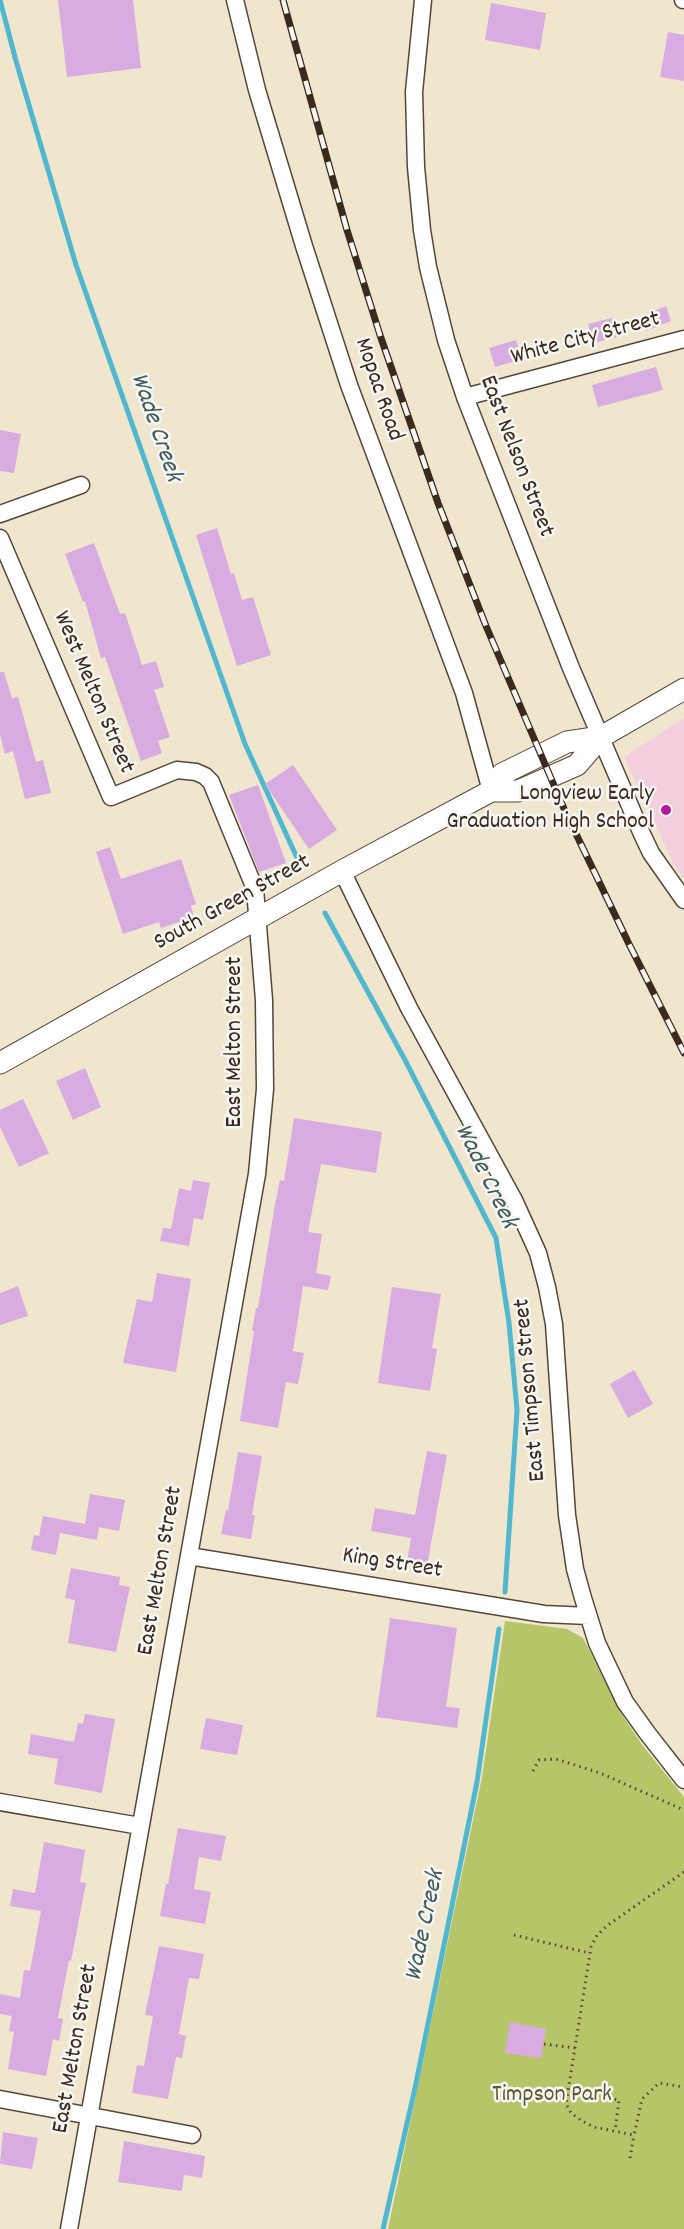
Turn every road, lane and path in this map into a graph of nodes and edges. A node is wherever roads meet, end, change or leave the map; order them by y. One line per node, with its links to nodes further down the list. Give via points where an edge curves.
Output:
1 (235, 0): 10 (street, Mopac Road, via 257,90 338,353 464,693)
2 (423, 0): 4 (street, East Nelson Street, via 414,92 418,198 437,306)
3 (684, 339): 4 (street, White City Street)
4 (465, 397): 9 (street, East Nelson Street)
5 (81, 485): 6 (street)
6 (0, 514)
7 (0, 538): 13 (street, West Melton Street, via 111,797 177,770 205,776 211,782 255,889)
8 (684, 689): 9 (street, South Green Street)
9 (601, 737): 10 (street, South Green Street, via 577,765 518,791); 12 (street, East Nelson Street, via 651,853)
10 (491, 791): 11 (street, South Green Street)
11 (342, 871): 13 (street, South Green Street); 16 (street, East Timpson Street, via 538,1253 554,1324 567,1515)
12 (684, 900)
13 (259, 918): 14 (street, South Green Street); 15 (street, East Melton Street, via 266,1058 261,1149)
14 (0, 1063)
15 (189, 1556): 16 (street, King Street, via 544,1614); 21 (street, East Melton Street)
16 (588, 1616): 18 (street, East Timpson Street, via 626,1702)
17 (533, 1772): 20 (path, via 539,1760 556,1759 600,1773)
18 (684, 1780)
19 (0, 1802): 21 (street)
20 (684, 1810)
21 (140, 1826): 30 (street, East Melton Street)
22 (684, 1872): 24 (path, via 608,1924 597,1935)
23 (514, 1935): 24 (path)
24 (589, 1953): 26 (path)
25 (544, 2044): 26 (path)
26 (575, 2048): 31 (path, via 567,2109 594,2127)
27 (684, 2087): 33 (path, via 659,2083 650,2091 642,2099)
28 (585, 2095): 31 (path, via 619,2100)
29 (0, 2100): 30 (street)
30 (90, 2115): 32 (street); 35 (street, East Melton Street)
31 (615, 2131): 33 (path)
32 (192, 2135)
33 (634, 2135): 34 (path)
34 (630, 2158)
35 (69, 2229)

